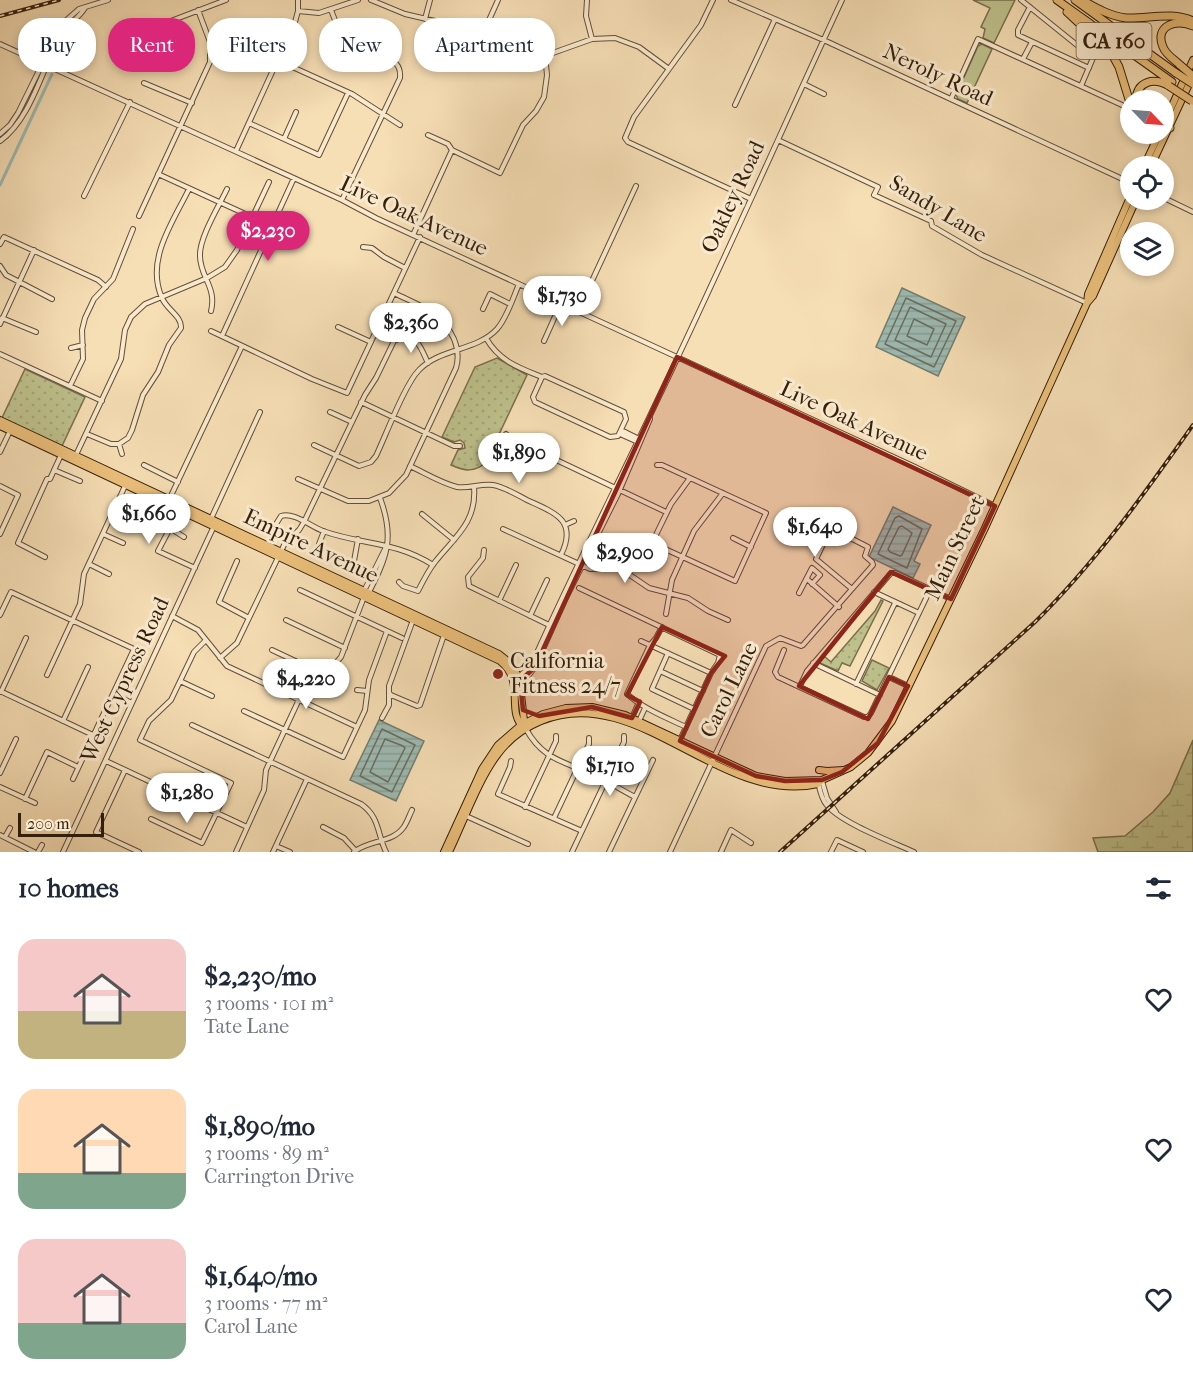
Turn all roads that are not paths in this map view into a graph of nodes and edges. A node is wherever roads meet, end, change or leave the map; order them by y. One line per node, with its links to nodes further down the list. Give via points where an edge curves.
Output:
1 (108, 0): 20 (street, via 85,8)
2 (226, 0): 17 (street)
3 (298, 0): 19 (street)
4 (358, 0): 18 (street)
5 (371, 0): 24 (street)
6 (430, 0): 25 (street)
7 (498, 0): 26 (street)
8 (587, 0): 30 (street, via 586,16)
9 (713, 0): 39 (street, via 701,25)
10 (731, 0): 27 (street, Neroly Road)
11 (842, 0): 31 (street, Oakley Road)
12 (1021, 0): 16 (street)
13 (1055, 0): 51 (highway, CA 160); 54 (highway, via 1112,54)
14 (1075, 0): 40 (highway, CA 160)
15 (1082, 0): 28 (highway, via 1118,16 1175,16)
16 (1030, 7): 32 (street, via 1017,33); 38 (street, via 1092,56)
17 (198, 10): 21 (street); 61 (street, via 211,56)
18 (331, 10): 19 (street, via 319,14); 23 (street)
19 (298, 11): 22 (street)
20 (76, 18)
21 (178, 18)
22 (295, 18)
23 (334, 18)
24 (421, 18)
25 (425, 18)
26 (490, 18)
27 (775, 19): 31 (street, Neroly Road); 64 (street)
28 (1193, 21)
29 (1193, 26): 40 (highway, via 1175,22 1163,33 1164,49)
30 (592, 39): 35 (street); 39 (street, via 626,41)
31 (824, 41): 50 (street, Oakley Road); 58 (street, Neroly Road)
32 (1032, 42): 36 (street); 38 (street)
33 (0, 44): 34 (street)
34 (18, 52)
35 (555, 52)
36 (1023, 59): 53 (street); 58 (street, via 978,39)
37 (1193, 60): 63 (main road)
38 (1089, 68): 53 (street)
39 (669, 69): 86 (street, via 633,120 625,136 627,141)
40 (1178, 69): 48 (highway, bridge); 52 (highway, CA 160, bridge)
41 (39, 72): 71 (street, via 18,113)
42 (40, 72): 75 (street, via 20,120)
43 (64, 72): 60 (street, Live Oak Avenue)
44 (272, 72): 68 (street)
45 (303, 72): 56 (street)
46 (399, 72): 67 (street, via 399,81)
47 (547, 72): 76 (street, via 544,97 523,125 500,172)
48 (1193, 77): 65 (main road)
49 (144, 83): 61 (street)
50 (804, 84): 57 (street); 74 (street, Oakley Road)
51 (1170, 84): 55 (highway, via 1148,81); 59 (highway, CA 160, bridge)
52 (1193, 84)
53 (1081, 86): 62 (street)
54 (1126, 90)
55 (1139, 90)
56 (348, 93): 67 (street); 73 (street, via 319,155)
57 (824, 94)
58 (951, 99): 80 (street, Neroly Road)
59 (1193, 100)
60 (130, 102): 70 (street, Live Oak Avenue); 85 (street)
61 (192, 103): 70 (street)
62 (1120, 104)
63 (1174, 104)
64 (735, 105)
65 (1174, 110)
66 (296, 112): 73 (street)
67 (382, 115): 69 (street); 87 (street)
68 (249, 123): 73 (street); 77 (street)
69 (400, 125)
70 (181, 126): 77 (street, Live Oak Avenue); 78 (street)
71 (0, 134)
72 (428, 135): 76 (street)
73 (284, 139)
74 (778, 140): 86 (street, Oakley Road); 111 (street, Sandy Lane, via 878,187 874,195 931,221 932,226 982,255)
75 (0, 141)
76 (452, 150): 96 (street)
77 (236, 151): 79 (street, Live Oak Avenue)
78 (158, 174): 83 (street); 93 (street)
79 (294, 178): 87 (street, Live Oak Avenue); 121 (street)
80 (1120, 178)
81 (269, 182): 94 (street)
82 (636, 186): 115 (street)
83 (189, 189): 88 (street); 108 (street, via 157,261 156,281)
84 (227, 189): 88 (street)
85 (84, 196)
86 (751, 199): 130 (street, Oakley Road)
87 (342, 200): 96 (street, Live Oak Avenue)
88 (221, 203): 94 (street); 103 (street, via 200,249)
89 (1174, 203): 92 (street)
90 (1124, 210): 111 (main road, Main Street)
91 (1132, 210): 111 (main road, Main Street)
92 (1193, 212)
93 (139, 216)
94 (252, 217): 103 (street, via 232,259)
95 (133, 229): 106 (street, via 115,275)
96 (413, 235): 97 (street, Live Oak Avenue)
97 (420, 237): 102 (street); 105 (street, Live Oak Avenue)
98 (0, 244): 100 (street, via 4,237)
99 (363, 247): 102 (street)
100 (34, 250): 104 (street); 106 (street)
101 (0, 266): 104 (street, via 6,275)
102 (405, 268): 107 (street)
103 (207, 278): 108 (street); 114 (street, via 213,296)
104 (20, 281): 109 (street); 116 (street)
105 (519, 284): 110 (street, Live Oak Avenue); 112 (street)
106 (105, 287): 125 (street, via 85,318)
107 (394, 293): 124 (street); 128 (street, via 441,318)
108 (161, 297): 134 (street, via 141,306 131,318 121,359); 148 (street, via 179,318 181,328 143,396 131,434)
109 (52, 299)
110 (561, 303): 115 (street, Live Oak Avenue); 123 (street)
111 (1087, 303): 173 (main road, Main Street)
112 (510, 304): 113 (street, via 490,294); 122 (street, via 499,327)
113 (483, 309)
114 (211, 311)
115 (578, 311): 130 (street, Live Oak Avenue)
116 (3, 318): 117 (street); 120 (street)
117 (0, 324)
118 (338, 327): 124 (street)
119 (211, 331): 121 (street)
120 (36, 332)
121 (222, 336): 126 (street)
122 (486, 338): 128 (street); 132 (street, via 501,357)
123 (544, 341)
124 (371, 342): 126 (street, via 347,393)
125 (83, 345): 127 (street); 133 (street, via 83,359)
126 (242, 346): 164 (street)
127 (70, 348)
128 (457, 350): 131 (street); 143 (street, via 456,368)
129 (0, 354): 133 (street)
130 (677, 357): 147 (street, Oakley Road); 173 (street, Live Oak Avenue)
131 (428, 363): 135 (street, via 413,338 397,339); 138 (street, via 412,379)
132 (542, 377): 144 (street, via 550,377 624,412 627,417); 144 (street, via 534,394 535,402 610,437 616,438)
133 (70, 386): 134 (street)
134 (102, 401): 145 (street)
135 (361, 402): 138 (street); 140 (street)
136 (260, 412): 179 (street, West Cypress Road)
137 (330, 412): 140 (street)
138 (394, 417): 143 (street); 154 (street, via 371,462 359,466)
139 (0, 420): 142 (main road, Empire Avenue)
140 (352, 422): 154 (street)
141 (0, 426): 142 (main road, Empire Avenue)
142 (11, 428): 151 (street); 153 (main road, Empire Avenue); 155 (main road, Empire Avenue)
143 (426, 432): 150 (street); 158 (street)
144 (620, 432): 147 (street)
145 (87, 434): 148 (street); 155 (street)
146 (506, 434): 168 (street)
147 (640, 441): 168 (street, Oakley Road)
148 (119, 444): 152 (street)
149 (314, 445): 154 (street)
150 (460, 446)
151 (0, 451)
152 (122, 454)
153 (62, 455): 155 (main road, Empire Avenue); 159 (street)
154 (336, 455): 167 (street)
155 (75, 458): 163 (main road, Empire Avenue)
156 (144, 465): 164 (street)
157 (657, 465): 161 (street)
158 (410, 466): 166 (street, via 452,485); 170 (street, via 398,485)
159 (54, 470): 162 (street); 199 (street, via 18,543)
160 (298, 478): 167 (street)
161 (690, 478): 169 (street); 174 (street)
162 (80, 481)
163 (127, 482): 171 (main road, Empire Avenue); 172 (street)
164 (178, 482): 171 (street)
165 (0, 486): 184 (street, via 18,495)
166 (474, 487): 181 (street, via 500,487 554,512); 189 (street, via 474,509)
167 (320, 489): 170 (street, via 354,502); 178 (street)
168 (618, 489): 174 (street); 205 (street, Oakley Road)
169 (723, 493): 194 (street, via 766,513); 198 (street, via 701,521)
170 (380, 498): 192 (street, via 387,522)
171 (168, 502): 179 (main road, Empire Avenue)
172 (117, 503): 175 (street); 185 (street)
173 (995, 506): 221 (main road, Main Street)
174 (666, 512): 198 (street, via 652,543)
175 (137, 513)
176 (422, 514): 189 (street)
177 (574, 521): 181 (street)
178 (304, 522): 180 (street, via 286,514); 183 (street); 196 (street)
179 (212, 523): 196 (main road, Empire Avenue); 206 (street, West Cypress Road)
180 (276, 524)
181 (565, 525): 197 (street, via 567,537)
182 (503, 529): 197 (street)
183 (324, 531): 188 (street); 191 (street)
184 (0, 534)
185 (103, 534): 190 (street); 202 (street)
186 (184, 537): 206 (street, via 169,530 158,551)
187 (733, 538): 194 (street)
188 (358, 539): 192 (street); 201 (street)
189 (454, 540): 203 (street)
190 (123, 543)
191 (319, 544)
192 (387, 545): 203 (street); 220 (street, via 386,557)
193 (617, 546): 207 (street)
194 (751, 547): 198 (street, via 735,581)
195 (484, 550): 222 (street, via 468,584)
196 (279, 554): 220 (main road, Empire Avenue); 231 (street)
197 (561, 555): 205 (street)
198 (683, 556): 218 (street)
199 (45, 557)
200 (237, 561): 231 (street, via 219,602)
201 (354, 561)
202 (89, 564): 208 (street); 232 (street)
203 (433, 565): 211 (street, via 418,591)
204 (516, 565): 222 (street)
205 (580, 565): 207 (street, via 593,570); 237 (street, Oakley Road); 258 (street, Oakley Road, via 535,667)
206 (195, 568): 228 (street, West Cypress Road)
207 (610, 569): 218 (street, via 624,571 649,588)
208 (109, 574)
209 (807, 579): 212 (street); 212 (street, via 812,568 820,575); 219 (street)
210 (547, 580): 229 (street)
211 (399, 582)
212 (812, 584): 224 (street)
213 (579, 588): 238 (street)
214 (300, 590): 230 (street)
215 (852, 590): 215 (street, Carol Lane, via 816,559 831,528 868,547 865,556 873,565); 224 (street, Carol Lane)
216 (930, 590): 217 (street, via 892,573); 221 (street); 225 (street)
217 (874, 592): 223 (street); 251 (street)
218 (670, 593): 226 (street); 235 (street, via 688,598)
219 (800, 593)
220 (366, 594): 230 (street); 234 (main road, Empire Avenue); 236 (main road, Empire Avenue)
221 (951, 599): 262 (main road, Main Street)
222 (499, 601): 229 (street)
223 (895, 603): 225 (street); 260 (street)
224 (839, 607): 295 (street, Carol Lane, via 801,646 780,638 766,646)
225 (919, 613): 257 (street)
226 (666, 614)
227 (0, 615): 232 (street, via 11,592)
228 (172, 616): 243 (street, via 196,628); 273 (street, West Cypress Road)
229 (530, 616): 237 (street)
230 (356, 617): 239 (street); 246 (street)
231 (249, 618): 250 (street, via 237,643)
232 (72, 620): 255 (street); 267 (street, via 134,649)
233 (286, 620): 246 (street)
234 (414, 620): 236 (main road); 240 (main road, Empire Avenue); 268 (street)
235 (728, 620)
236 (432, 623): 258 (main road, Empire Avenue, via 506,659)
237 (549, 625): 258 (street, Oakley Road, via 531,664)
238 (662, 627): 245 (street); 254 (street, via 718,653 718,663)
239 (387, 631): 242 (street); 264 (street)
240 (445, 635): 258 (main road, Empire Avenue, via 500,661); 268 (street, via 420,705)
241 (26, 638): 266 (street)
242 (402, 638)
243 (207, 640): 250 (street); 259 (street, via 194,652)
244 (641, 641): 245 (street)
245 (650, 645): 249 (street); 272 (street, via 627,694)
246 (345, 648): 256 (street, via 334,666)
247 (272, 650): 256 (street, via 306,666)
248 (784, 650): 261 (street, via 775,674)
249 (668, 653): 253 (street); 254 (street)
250 (220, 658): 271 (street, via 231,668)
251 (813, 663): 260 (street); 261 (street)
252 (88, 667): 280 (street)
253 (660, 671): 265 (street); 275 (street, via 652,689)
254 (711, 673): 265 (street)
255 (47, 675)
256 (317, 676): 271 (street)
257 (889, 677): 262 (street); 269 (street)
258 (517, 680): 276 (main road); 283 (main road, via 515,703)
259 (180, 681): 270 (street); 315 (street, via 171,699 148,721 140,740 231,783)
260 (856, 684): 269 (street)
261 (800, 686): 269 (street, via 864,717 868,717)
262 (908, 686): 303 (main road, Main Street, via 878,742)
263 (357, 690): 264 (street)
264 (368, 691): 284 (street)
265 (703, 691): 275 (street)
266 (1, 692): 280 (street)
267 (113, 693): 273 (street); 287 (street)
268 (389, 693): 279 (street, via 389,705)
269 (880, 695)
270 (212, 696)
271 (299, 700): 284 (street); 286 (street)
272 (639, 702): 274 (street); 281 (street)
273 (132, 703): 296 (street, West Cypress Road)
274 (645, 708): 281 (street); 285 (street)
275 (694, 709): 285 (street)
276 (523, 710): 278 (main road); 283 (main road)
277 (244, 711): 286 (street)
278 (540, 716): 281 (main road, Main Street, via 566,708 588,707 612,711); 283 (main road, Main Street)
279 (382, 718)
280 (63, 721): 287 (street)
281 (634, 722): 283 (main road, Main Street, via 576,713); 292 (main road, Main Street); 295 (main road, Main Street)
282 (192, 725): 297 (street)
283 (524, 725): 293 (street, via 537,748); 316 (main road, Main Street, via 495,757); 338 (main road, Main Street, via 503,739 488,758)
284 (357, 727): 286 (street, via 343,757)
285 (686, 727): 292 (street)
286 (285, 730): 297 (street)
287 (93, 735): 299 (street)
288 (556, 736): 293 (street)
289 (624, 736): 308 (street)
290 (589, 738): 300 (street)
291 (16, 739): 304 (street)
292 (680, 741): 295 (main road, Main Street)
293 (549, 756): 300 (street); 313 (street)
294 (652, 760): 310 (street)
295 (714, 760): 307 (main road, Main Street, via 768,779); 342 (street, Carol Lane)
296 (106, 761): 301 (street); 332 (street, West Cypress Road)
297 (270, 761): 306 (street); 319 (street, via 264,790)
298 (511, 761): 313 (street, via 498,794)
299 (78, 767): 305 (street); 311 (street, via 47,752)
300 (577, 768): 308 (street); 317 (street)
301 (125, 770): 315 (street); 333 (street, via 96,832)
302 (819, 770): 303 (main road)
303 (846, 770): 307 (main road, Main Street)
304 (0, 773)
305 (73, 779)
306 (308, 779): 325 (street, via 366,807 377,821); 329 (street)
307 (819, 781): 346 (street, via 832,811)
308 (605, 782): 310 (street); 322 (street)
309 (0, 787): 311 (street)
310 (635, 797): 341 (street)
311 (25, 799): 312 (street)
312 (34, 803)
313 (525, 807): 317 (street)
314 (412, 810): 325 (street, via 402,829)
315 (217, 813): 318 (street, via 202,843); 319 (street)
316 (466, 816): 327 (street); 339 (main road, Main Street)
317 (554, 818): 322 (street)
318 (151, 819)
319 (247, 827): 334 (street)
320 (323, 827): 330 (street, via 344,838)
321 (10, 828): 324 (street)
322 (582, 831): 340 (street)
323 (0, 834): 324 (street)
324 (5, 837): 331 (street)
325 (382, 840): 330 (street); 337 (street)
326 (751, 843): 343 (street, via 731,830)
327 (528, 844)
328 (42, 845): 331 (street)
329 (276, 846): 335 (street); 336 (street)
330 (355, 851)
331 (36, 852)
332 (63, 852)
333 (139, 852)
334 (236, 852)
335 (273, 852)
336 (290, 852)
337 (386, 852)
338 (444, 852)
339 (449, 852)
340 (572, 852)
341 (609, 852)
342 (670, 852)
343 (721, 852)
344 (831, 852): 345 (street, via 837,840)
345 (863, 852)
346 (914, 852)

